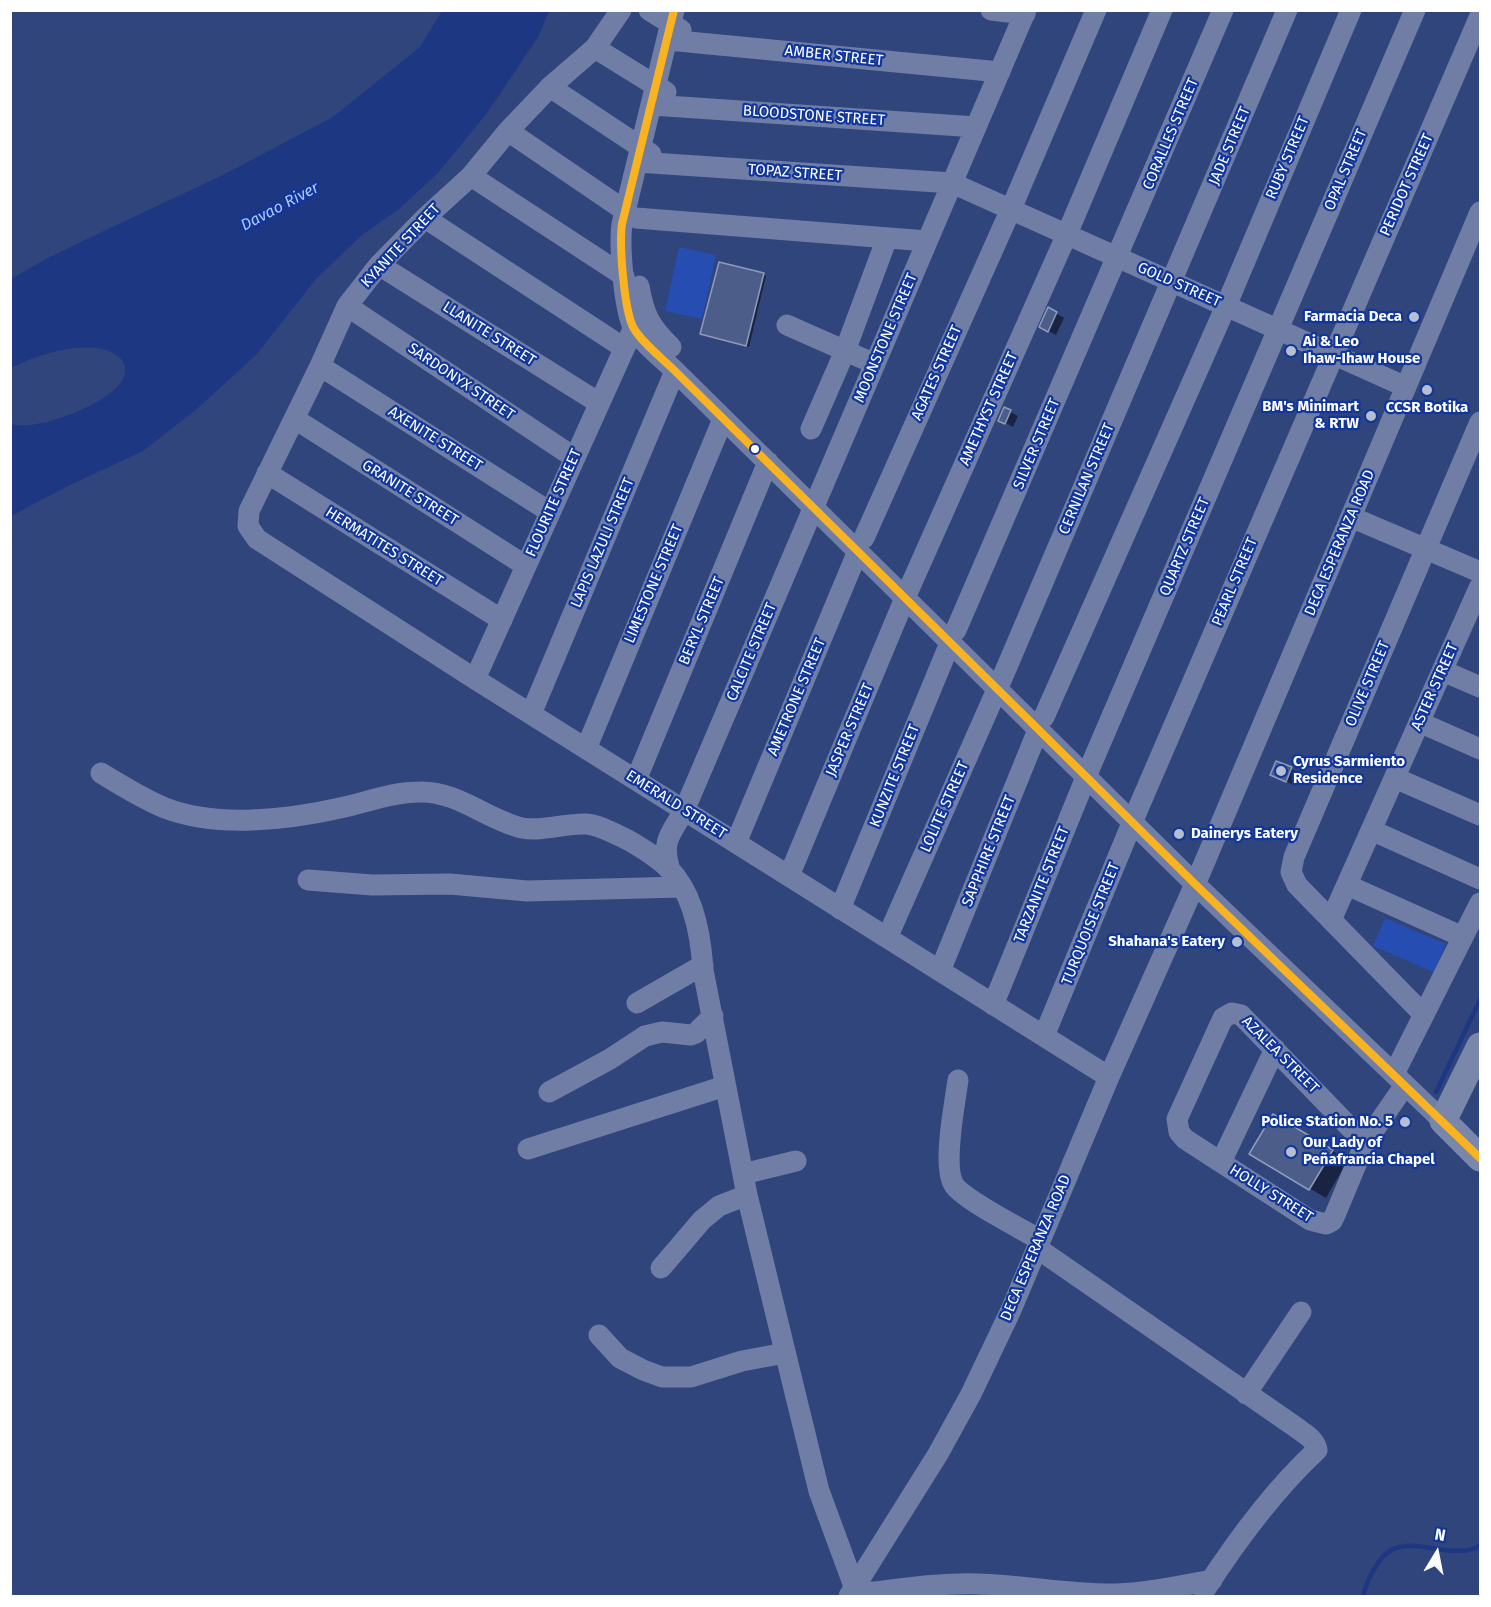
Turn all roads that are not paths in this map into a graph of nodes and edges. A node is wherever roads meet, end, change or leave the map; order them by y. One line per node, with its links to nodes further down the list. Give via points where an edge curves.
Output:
1 (621, 10): 13 (street, KYANITE STREET)
2 (649, 10): 12 (street)
3 (991, 10): 10 (street)
4 (1096, 10): 22 (street, AGATES STREET)
5 (1162, 10): 26 (street, AMETHYST STREET)
6 (1223, 10): 29 (street, CORALLES STREET)
7 (1287, 10): 32 (street, JADE STREET)
8 (1351, 10): 34 (street, RUBY STREET)
9 (1415, 10): 37 (street, OPAL STREET)
10 (1025, 12): 14 (street, MOONSTONE STREET)
11 (1480, 16): 40 (street, PERIDOT STREET)
12 (677, 26): 14 (street, AMBER STREET); 16 (street)
13 (595, 48): 15 (street, KYANITE STREET); 16 (street)
14 (1000, 72): 17 (street, MOONSTONE STREET)
15 (550, 87): 18 (street, KYANITE STREET); 19 (street)
16 (660, 97): 17 (street, BLOODSTONE STREET); 19 (street)
17 (976, 127): 21 (street, MOONSTONE STREET)
18 (508, 131): 20 (street, KYANITE STREET); 24 (street)
19 (644, 157): 21 (street, TOPAZ STREET); 24 (street)
20 (471, 176): 25 (street, KYANITE STREET); 31 (street)
21 (952, 183): 22 (street, GOLD STREET); 28 (street, MOONSTONE STREET)
22 (1011, 209): 26 (street, GOLD STREET); 57 (street, AGATES STREET)
23 (1480, 212): 44 (street, DECA ESPERANZA ROAD)
24 (630, 214): 27 (street); 31 (street, via 620,235); 53 (street, via 642,304 648,321)
25 (425, 218): 30 (street, KYANITE STREET); 38 (street)
26 (1067, 234): 29 (street, GOLD STREET); 62 (street, AMETHYST STREET)
27 (887, 238): 28 (street); 39 (street)
28 (927, 242): 41 (street, MOONSTONE STREET)
29 (1118, 257): 32 (street, GOLD STREET); 65 (street, SILVER STREET)
30 (379, 265): 33 (street, KYANITE STREET); 45 (street, LLANITE STREET)
31 (624, 276): 36 (street)
32 (1172, 282): 34 (street, GOLD STREET); 68 (street, CERNILAN STREET)
33 (347, 306): 42 (street, KYANITE STREET); 50 (street, SARDONYX STREET)
34 (1226, 306): 37 (street, GOLD STREET); 72 (street, RUBY STREET)
35 (787, 325): 39 (street)
36 (634, 327): 38 (street, FLOURITE STREET); 43 (street)
37 (1278, 329): 40 (street, GOLD STREET); 75 (street, QUARTZ STREET)
38 (624, 348): 45 (street, FLOURITE STREET)
39 (845, 351): 41 (street); 49 (street)
40 (1333, 354): 44 (street, GOLD STREET); 81 (street, PEARL STREET)
41 (875, 364): 53 (street, MOONSTONE STREET)
42 (320, 366): 46 (street, KYANITE STREET); 54 (street, AXENITE STREET)
43 (675, 372): 47 (street); 70 (street, LAPIS LAZULI STREET)
44 (1406, 387): 55 (street, DECA ESPERANZA ROAD)
45 (599, 403): 50 (street, FLOURITE STREET)
46 (295, 419): 52 (street, KYANITE STREET); 59 (street, GRANITE STREET)
47 (723, 419): 51 (street); 73 (street, LIMESTONE STREET)
48 (1480, 422): 58 (street, OLIVE STREET)
49 (811, 429)
50 (575, 458): 54 (street, FLOURITE STREET)
51 (768, 462): 53 (street); 78 (street, BERYL STREET)
52 (267, 473): 56 (street, KYANITE STREET, via 249,511); 64 (street, HERMATITES STREET)
53 (817, 501): 57 (street); 79 (street, CALCITE STREET)
54 (550, 512): 59 (street, FLOURITE STREET)
55 (1351, 517): 58 (street); 88 (street, DECA ESPERANZA ROAD)
56 (248, 526): 67 (street, EMERALD STREET, via 258,539)
57 (861, 544): 62 (street); 83 (street, AMETRONE STREET)
58 (1426, 549): 60 (street); 92 (street, OLIVE STREET, via 1291,865 1297,885)
59 (526, 566): 64 (street, FLOURITE STREET)
60 (1480, 572)
61 (1480, 586): 63 (street, ASTER STREET)
62 (908, 591): 65 (street); 84 (street, JASPER STREET)
63 (1475, 615): 66 (street, ASTER STREET)
64 (502, 620): 67 (street, FLOURITE STREET)
65 (953, 636): 68 (street); 91 (street, KUNZITE STREET)
66 (1443, 671): 69 (street); 71 (street, ASTER STREET)
67 (475, 679): 70 (street, EMERALD STREET)
68 (1000, 683): 72 (street); 94 (street, LOLITE STREET)
69 (1480, 687)
70 (531, 714): 73 (street, EMERALD STREET)
71 (1419, 722): 74 (street); 77 (street, ASTER STREET)
72 (1041, 724): 75 (street); 96 (street, SAPPHIRE STREET)
73 (586, 749): 78 (street, EMERALD STREET)
74 (1480, 749)
75 (1089, 771): 81 (street); 98 (street, TARZANITE STREET)
76 (101, 773): 85 (street, via 167,809 225,820 294,818 423,791 468,804 520,827 588,824 604,829 651,854)
77 (1395, 778): 80 (street); 82 (street, ASTER STREET)
78 (636, 780): 79 (street, EMERALD STREET)
79 (684, 811): 83 (street, EMERALD STREET); 85 (street, CALCITE STREET, via 665,848)
80 (1480, 815)
81 (1135, 817): 88 (street); 101 (street, TURQUOISE STREET)
82 (1371, 830): 86 (street); 89 (street, ASTER STREET)
83 (736, 843): 84 (street, EMERALD STREET)
84 (789, 876): 91 (street, EMERALD STREET)
85 (676, 878): 87 (street, via 527,891 450,884 372,885); 95 (street, via 699,933)
86 (1480, 879)
87 (308, 880)
88 (1201, 885): 104 (street, DECA ESPERANZA ROAD); 106 (street)
89 (1347, 885): 92 (street, ASTER STREET); 93 (street)
90 (1480, 903): 93 (street, HOLLY STREET)
91 (840, 909): 94 (street, EMERALD STREET)
92 (1331, 920): 99 (street, OLIVE STREET)
93 (1463, 937): 99 (street, HOLLY STREET)
94 (887, 938): 96 (street, EMERALD STREET)
95 (703, 965): 97 (street); 100 (street)
96 (940, 971): 98 (street, EMERALD STREET)
97 (637, 1003)
98 (993, 1005): 101 (street, EMERALD STREET)
99 (1424, 1015): 106 (street, HOLLY STREET)
100 (713, 1016): 107 (street); 108 (street, via 691,1035 662,1032 645,1036)
101 (1044, 1036): 104 (street, EMERALD STREET)
102 (1480, 1046): 109 (main road)
103 (1275, 1049): 110 (street, AZALEA STREET, via 1241,1016 1227,1014 1180,1110); 111 (street, AZALEA STREET); 115 (street)
104 (1109, 1077): 118 (street, DECA ESPERANZA ROAD)
105 (958, 1080): 118 (street, via 949,1156 954,1185)
106 (1399, 1080): 109 (street); 111 (street, HOLLY STREET)
107 (725, 1086): 112 (street); 116 (street)
108 (549, 1092)
109 (1443, 1121): 113 (main road)
110 (1177, 1127): 115 (street, HOLLY STREET, via 1185,1139)
111 (1365, 1143): 115 (street, HOLLY STREET, via 1335,1215 1326,1224 1310,1220)
112 (528, 1149)
113 (1480, 1158)
114 (796, 1161): 116 (street)
115 (1221, 1162)
116 (743, 1174): 117 (street)
117 (747, 1195): 119 (street, via 719,1206 702,1220); 122 (street)
118 (1038, 1244): 123 (street); 125 (street, DECA ESPERANZA ROAD, via 965,1404)
119 (661, 1268)
120 (1300, 1312): 123 (street)
121 (599, 1335): 122 (street, via 620,1358 662,1377 691,1377)
122 (785, 1353): 125 (street, via 819,1491)
123 (1246, 1394): 124 (street, via 1312,1439 1317,1450 1300,1465)
124 (1206, 1588): 125 (street, via 1117,1594 945,1584)
125 (851, 1592)

